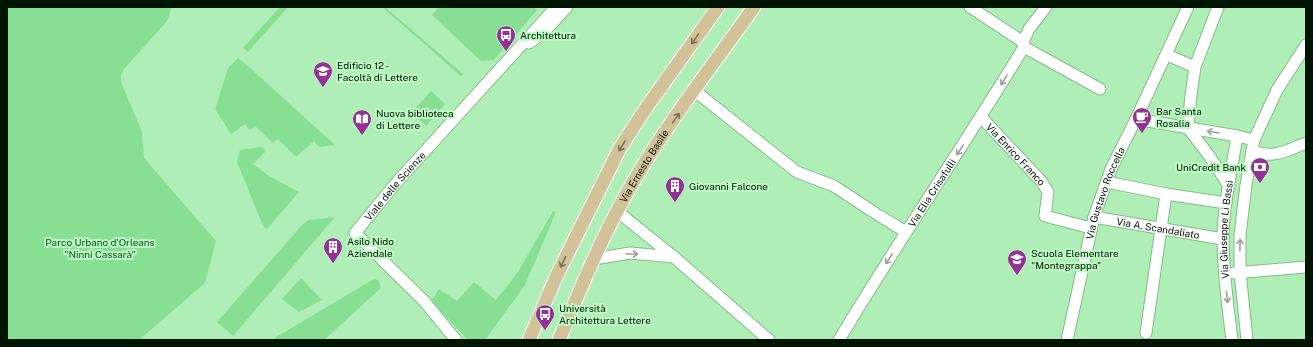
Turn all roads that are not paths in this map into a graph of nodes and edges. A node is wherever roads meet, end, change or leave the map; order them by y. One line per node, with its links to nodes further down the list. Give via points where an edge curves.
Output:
1 (556, 7): 11 (street, Viale delle Scienze)
2 (568, 7): 11 (street, Viale delle Scienze, via 543,33)
3 (718, 7): 39 (main road, one-way to 39, via 620,148 557,275)
4 (754, 7): 15 (main road, Via Ernesto Basile)
5 (970, 7): 9 (street)
6 (1046, 7): 9 (street, Via Elia Crisafulli, via 1029,29)
7 (1188, 7): 12 (street, Via Gustavo Roccella)
8 (1218, 7): 13 (street)
9 (1024, 44): 14 (street); 16 (street, Via Elia Crisafulli, one-way to 16)
10 (1306, 45): 20 (street, Via Giuseppe Li Bassi, via 1277,90)
11 (519, 50): 38 (street, Viale delle Scienze, via 396,183 355,233 424,301)
12 (1166, 55): 13 (street); 17 (street, Via Gustavo Roccella)
13 (1195, 68): 18 (street)
14 (1100, 89)
15 (695, 91): 27 (main road, Via Ernesto Basile, one-way to 15, via 644,164); 30 (street, via 797,172 834,186)
16 (981, 117): 28 (street, Via Enrico Franco, via 1042,182 1048,192 1045,216); 30 (street, Via Elia Crisafulli, one-way to 30)
17 (1136, 119): 18 (street); 23 (street, Via Gustavo Roccella)
18 (1188, 128): 19 (street, one-way to 18); 24 (street)
19 (1237, 136): 20 (street); 24 (street, Via Giuseppe Li Bassi)
20 (1254, 140): 22 (street, Via Giuseppe Li Bassi)
21 (1306, 143): 22 (street, via 1274,154 1262,155)
22 (1252, 151): 35 (street, Via Giuseppe Li Bassi, one-way to 22, via 1242,218)
23 (1107, 182): 25 (street); 28 (street, Via Gustavo Roccella)
24 (1229, 186): 26 (street, Via Giuseppe Li Bassi)
25 (1166, 194): 26 (street); 29 (street)
26 (1226, 203): 31 (street, Via Giuseppe Li Bassi)
27 (618, 212): 32 (street); 33 (main road, Via Ernesto Basile)
28 (1092, 222): 29 (street, Via A. Scandaliato); 43 (street, Via Gustavo Roccella)
29 (1160, 229): 31 (street, Via A. Scandaliato); 37 (street)
30 (906, 232): 42 (street, Via Elia Crisafulli, one-way to 42)
31 (1223, 239): 36 (street, Via Giuseppe Li Bassi)
32 (674, 257): 33 (street, one-way to 32, via 630,253); 41 (street)
33 (594, 259): 40 (main road, Via Ernesto Basile)
34 (1306, 267): 35 (street)
35 (1240, 272): 36 (street); 45 (street, Via Giuseppe Li Bassi)
36 (1225, 274): 44 (street, Via Giuseppe Li Bassi, one-way to 44)
37 (1146, 333)
38 (456, 340)
39 (529, 340)
40 (559, 340)
41 (769, 340)
42 (839, 340)
43 (1067, 340)
44 (1232, 340)
45 (1247, 340)

